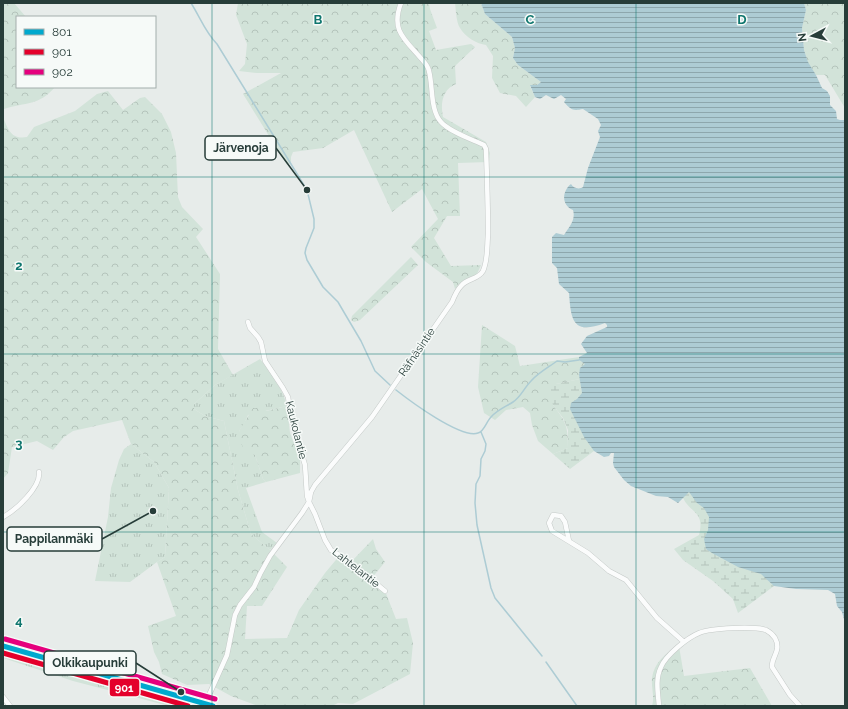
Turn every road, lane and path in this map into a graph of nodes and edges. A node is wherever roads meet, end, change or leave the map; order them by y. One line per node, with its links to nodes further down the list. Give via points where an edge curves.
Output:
1 (401, 3): 4 (street, Räfnäsintie, via 397,14 398,26 401,35 429,69 436,113 440,121 486,148 488,214 485,265 477,278 461,285 452,302 372,417 315,485)
2 (248, 322): 4 (street, Kaukolantie, via 261,342 265,361 288,397 293,426 305,465)
3 (38, 472): 5 (street, via 35,488 16,508)
4 (308, 502): 7 (street, Lahtelantie, via 331,550 350,562); 11 (street, Räfnäsintie, via 240,605 227,655)
5 (3, 517)
6 (569, 541): 6 (street, via 552,531 550,523 553,515 561,516 565,522); 8 (street, via 609,571 626,580 657,618)
7 (384, 591)
8 (684, 642): 14 (street, via 661,667 657,682); 15 (street, via 700,632 711,630 767,630 775,638 778,650 772,667)
9 (3, 646): 11 (main road)
10 (3, 697): 12 (street)
11 (202, 704): 13 (main road)
12 (10, 706)
13 (213, 706)
14 (659, 706)
15 (800, 706)

